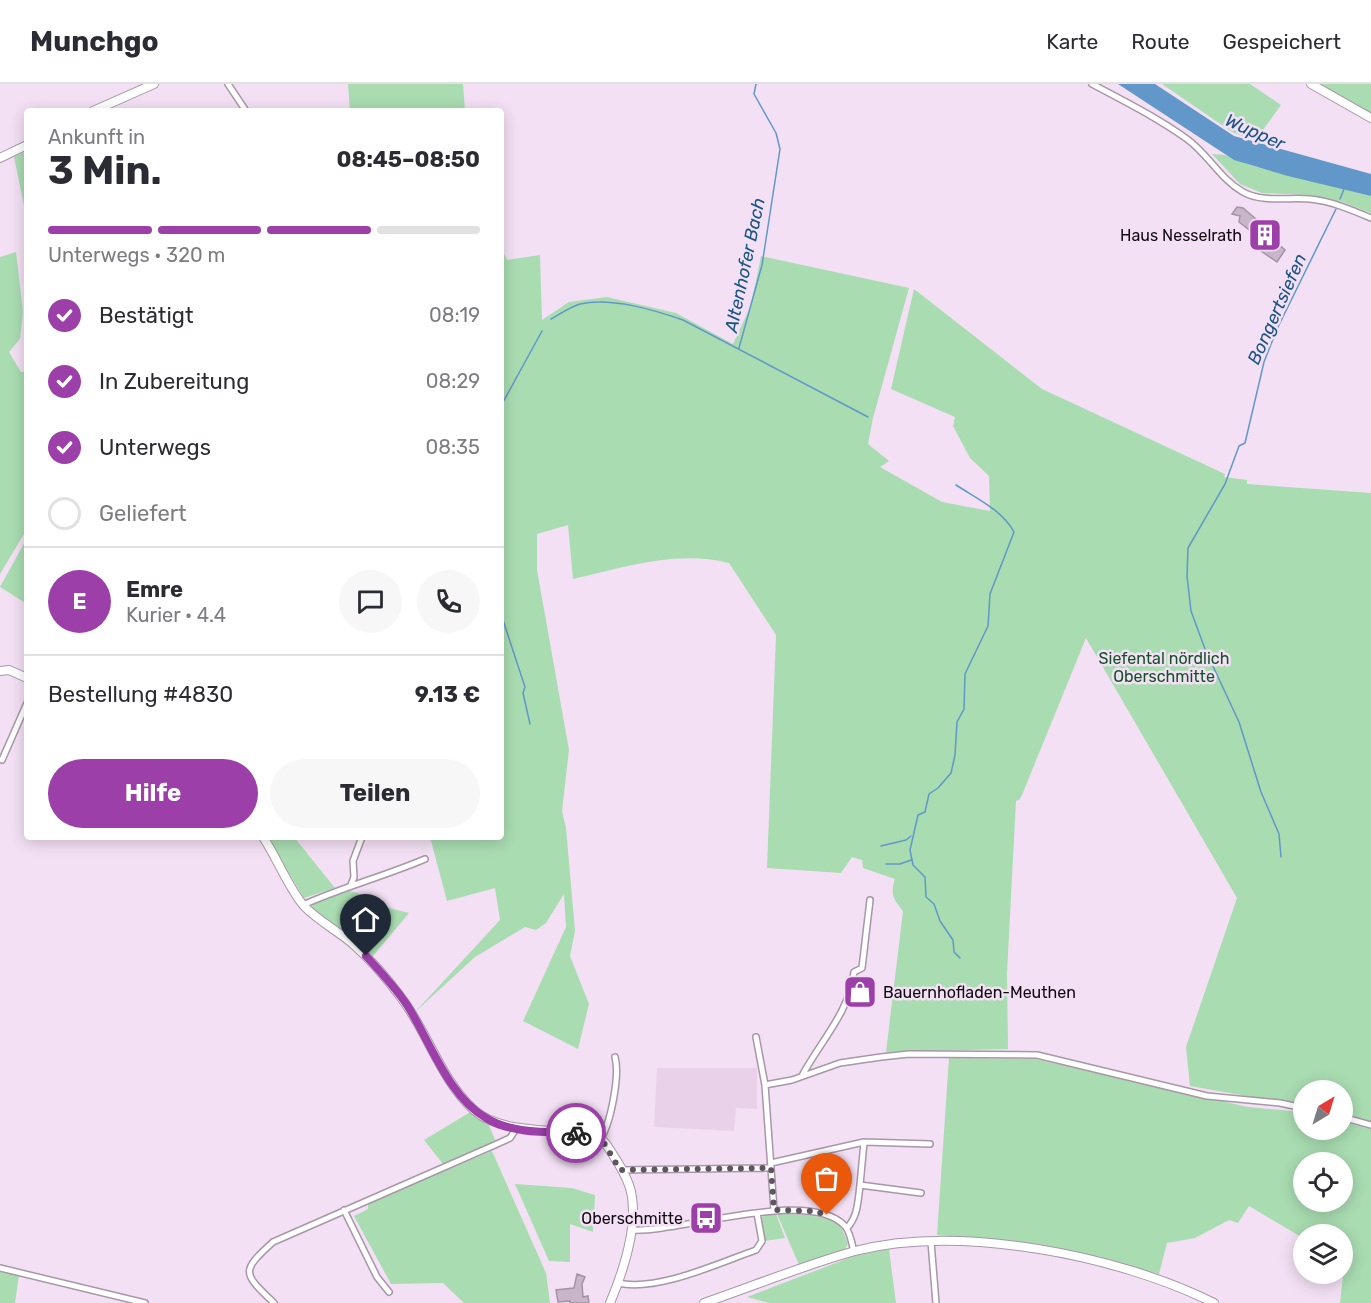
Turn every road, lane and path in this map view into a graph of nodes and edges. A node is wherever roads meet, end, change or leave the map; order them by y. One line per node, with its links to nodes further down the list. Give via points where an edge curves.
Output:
1 (154, 84): 5 (street)
2 (228, 84): 6 (street)
3 (1092, 84): 10 (street, via 1187,139 1243,192 1255,197 1312,199)
4 (1311, 84): 7 (street)
5 (100, 108)
6 (244, 108)
7 (1371, 118)
8 (24, 146): 9 (street)
9 (0, 158)
10 (1371, 218)
11 (0, 670): 12 (street)
12 (24, 677)
13 (24, 709): 15 (street)
14 (0, 741): 15 (street)
15 (7, 744): 16 (street)
16 (2, 760)
17 (265, 840): 22 (street)
18 (361, 840): 20 (street, via 352,861)
19 (425, 859): 20 (street)
20 (351, 885): 22 (street)
21 (870, 900): 25 (street, via 862,968 854,972 842,1015)
22 (303, 905): 30 (street, via 379,969 406,1004 450,1080 474,1110 486,1119)
23 (756, 1037): 26 (street)
24 (615, 1057): 31 (street, via 617,1070 607,1128)
25 (803, 1074): 26 (street); 27 (street, via 880,1057 1037,1055 1207,1096)
26 (765, 1085): 34 (street)
27 (1293, 1106)
28 (1353, 1120): 29 (street)
29 (1371, 1125)
30 (516, 1129): 31 (street, via 584,1133); 38 (street, via 510,1138)
31 (601, 1138): 35 (street)
32 (864, 1142): 33 (street); 34 (street); 36 (street)
33 (930, 1144)
34 (771, 1166): 35 (street); 39 (street)
35 (620, 1170): 42 (street, via 632,1197)
36 (860, 1185): 37 (street); 41 (street, via 856,1214)
37 (921, 1193)
38 (344, 1210): 47 (street, via 377,1277); 49 (street, via 280,1237 253,1259 251,1280)
39 (774, 1210): 40 (street); 41 (street, via 813,1211)
40 (758, 1213): 42 (street); 46 (street, via 762,1241 756,1250 681,1277 632,1285)
41 (847, 1228): 44 (street)
42 (631, 1230): 46 (street)
43 (931, 1242): 44 (street); 52 (street); 53 (street, via 1037,1248 1168,1282)
44 (855, 1252): 51 (street)
45 (0, 1268): 48 (street)
46 (618, 1283): 50 (street)
47 (389, 1292)
48 (145, 1303)
49 (274, 1303)
50 (610, 1303)
51 (704, 1303)
52 (936, 1303)
53 (1214, 1303)

